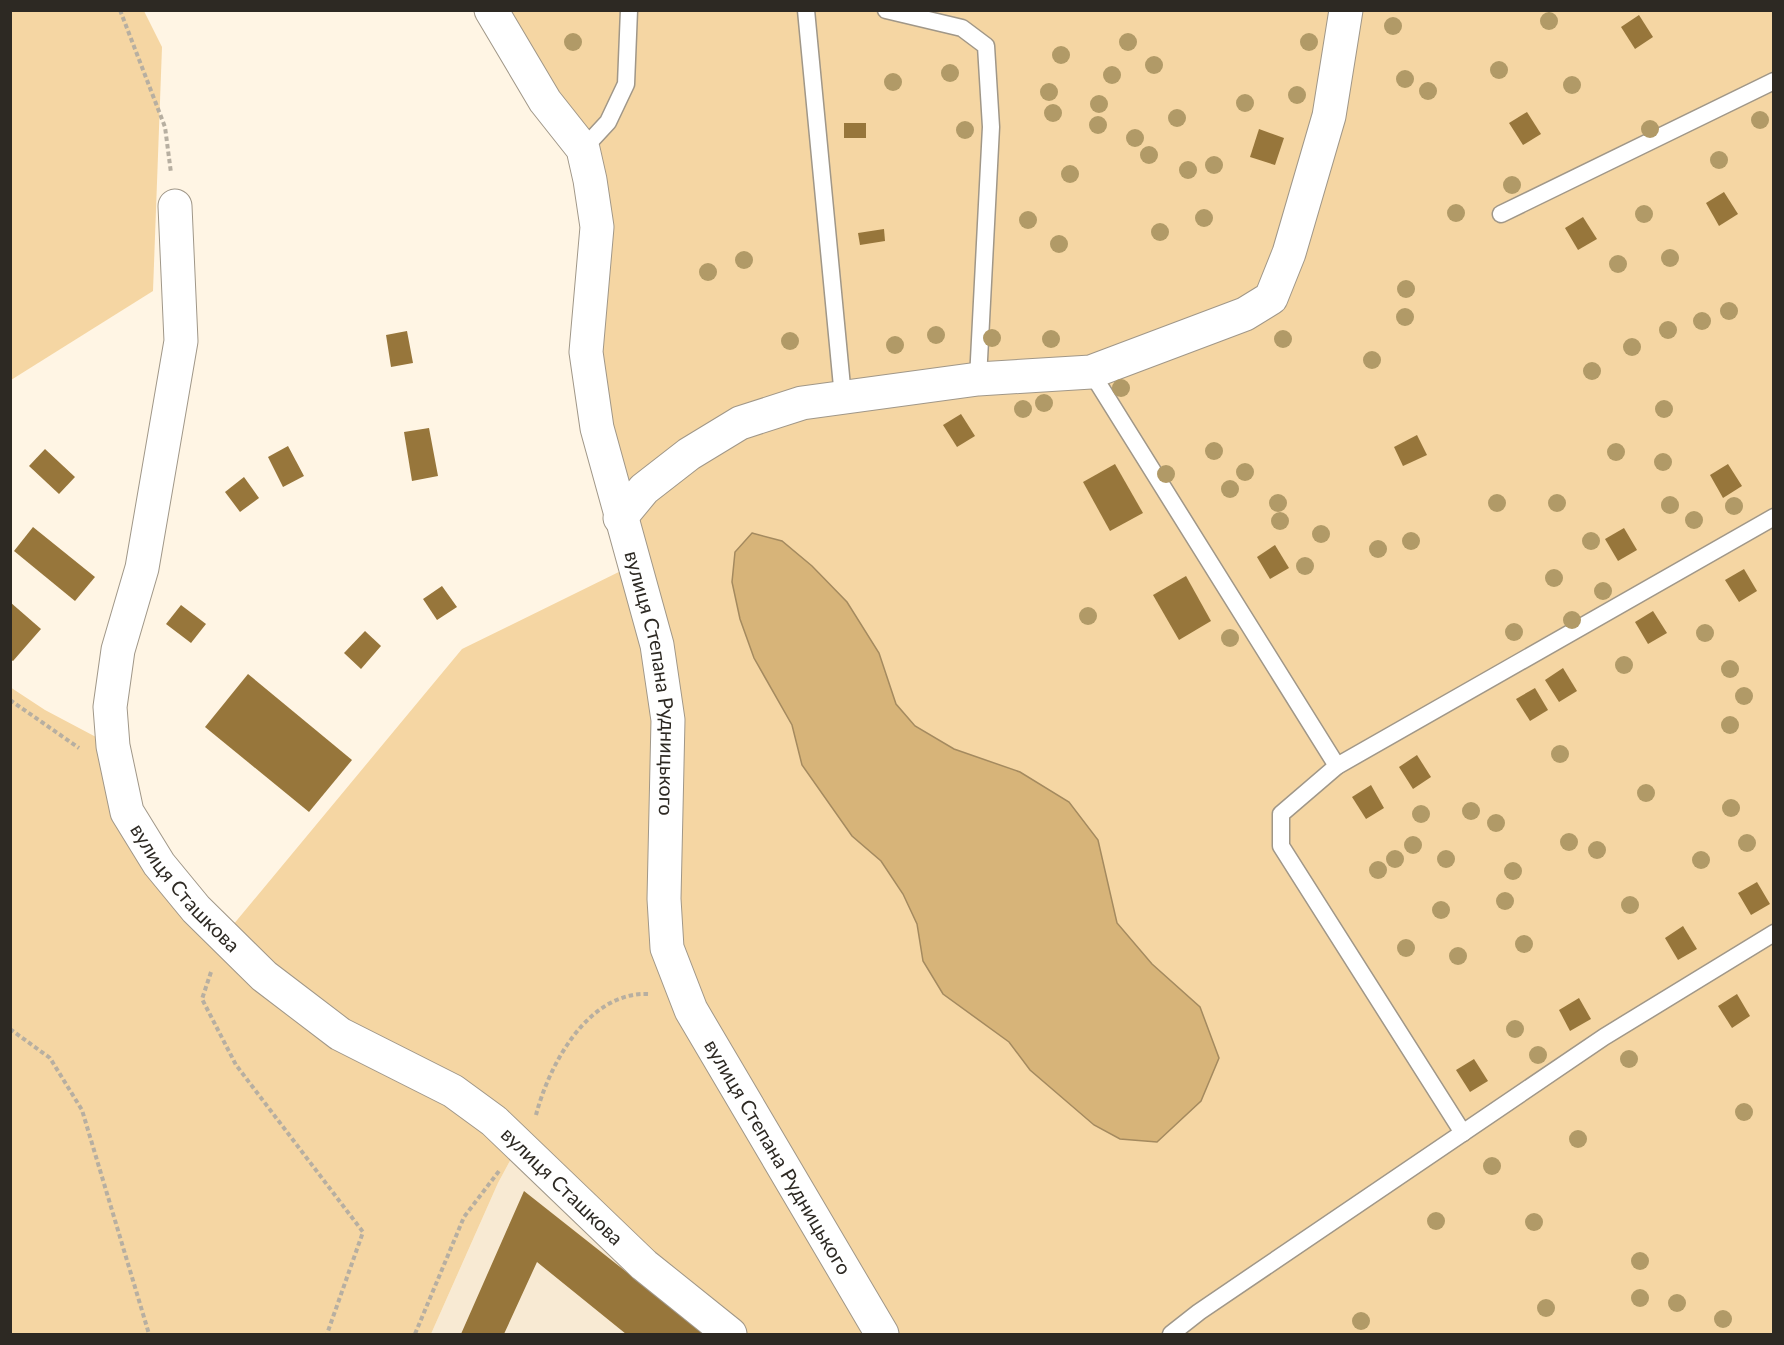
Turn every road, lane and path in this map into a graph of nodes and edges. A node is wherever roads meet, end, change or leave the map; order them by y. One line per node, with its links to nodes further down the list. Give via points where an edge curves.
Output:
1 (120, 10): 9 (path, via 165,127)
2 (491, 10): 8 (street, вулиця Степана Рудницького, via 545,101)
3 (629, 10): 8 (lane, via 626,84 608,122)
4 (806, 10): 13 (lane)
5 (886, 10): 12 (lane, via 962,28 986,46 991,127)
6 (1346, 10): 11 (street, via 1329,116 1289,254 1271,298 1245,314)
7 (1773, 81): 10 (lane)
8 (583, 149): 15 (street, вулиця Степана Рудницького, via 597,227 586,352 597,428)
9 (175, 206): 20 (street, вулиця Сташкова, via 181,341 142,568 118,650 110,707 113,746 127,812 159,864)
10 (1501, 214)
11 (1091, 372): 12 (street); 18 (lane)
12 (978, 379): 13 (street)
13 (843, 397): 15 (street, via 802,403 740,423 689,454 644,489)
14 (1773, 517): 18 (lane)
15 (620, 518): 21 (street, вулиця Степана Рудницького, via 657,645 668,720 664,899 667,948)
16 (10, 700): 17 (path)
17 (85, 752)
18 (1337, 766): 23 (lane, via 1281,814 1281,846)
19 (1773, 933): 23 (lane, via 1604,1037)
20 (223, 938): 24 (street, вулиця Сташкова, via 340,1034 453,1091); 27 (path, via 202,999 236,1065 363,1232)
21 (691, 1010): 25 (path, via 668,998 637,993 616,1000 579,1029 544,1085 535,1120 537,1150); 30 (street, вулиця Степана Рудницького)
22 (10, 1029): 26 (path, via 50,1059 82,1110)
23 (1463, 1133): 31 (lane)
24 (519, 1144): 25 (street, вулиця Сташкова); 28 (path, via 464,1218)
25 (544, 1167): 29 (street, вулиця Сташкова, via 644,1266)
26 (149, 1335)
27 (327, 1335)
28 (415, 1335)
29 (730, 1335)
30 (882, 1335)
31 (1171, 1335)

